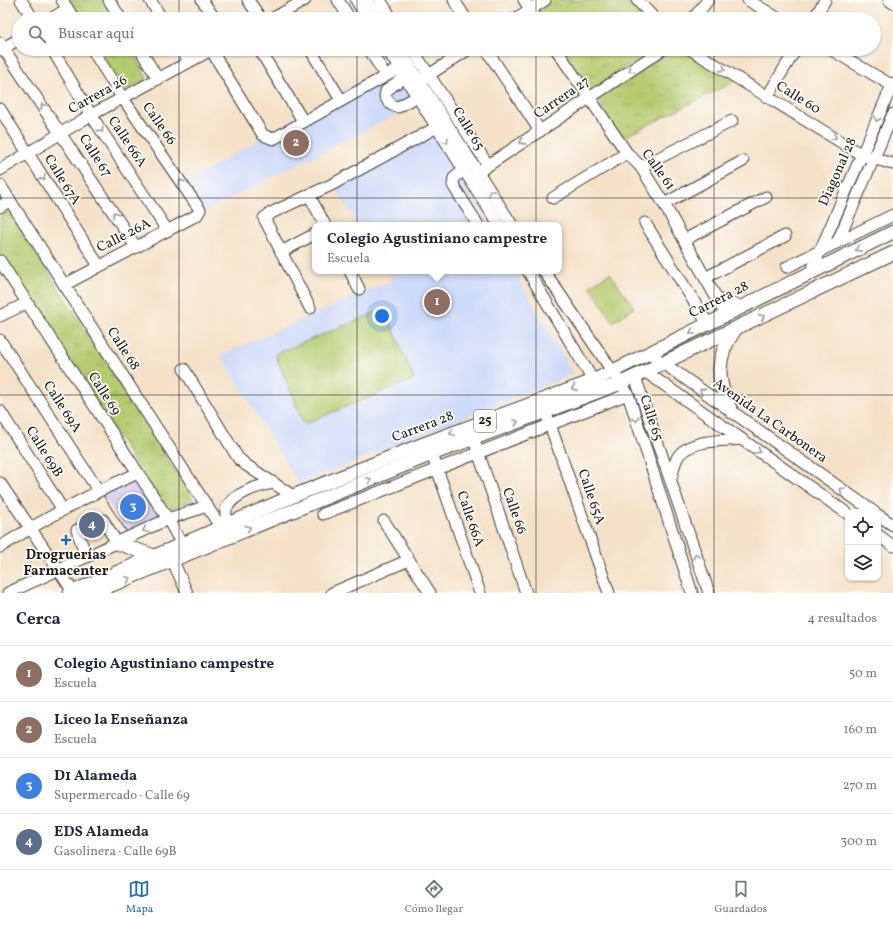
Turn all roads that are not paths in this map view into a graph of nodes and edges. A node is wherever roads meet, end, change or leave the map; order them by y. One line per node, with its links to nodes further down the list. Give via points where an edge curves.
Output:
1 (21, 0): 21 (street)
2 (110, 0): 23 (street)
3 (150, 0): 24 (street)
4 (202, 0): 25 (street)
5 (248, 0): 26 (street)
6 (305, 0): 27 (street)
7 (338, 0): 28 (street)
8 (356, 0): 29 (street)
9 (367, 0): 30 (street)
10 (380, 0): 31 (street)
11 (454, 0): 32 (street)
12 (545, 0): 20 (street)
13 (637, 0): 33 (street)
14 (708, 0): 34 (street)
15 (748, 0): 35 (street)
16 (825, 0): 36 (street)
17 (889, 0): 18 (street)
18 (893, 3)
19 (64, 4): 22 (street)
20 (527, 5)
21 (29, 12)
22 (57, 12)
23 (117, 12)
24 (158, 12)
25 (210, 12)
26 (256, 12)
27 (292, 12)
28 (346, 12)
29 (364, 12)
30 (375, 12)
31 (388, 12)
32 (462, 12)
33 (648, 12)
34 (699, 12)
35 (768, 12)
36 (818, 12)
37 (12, 42): 38 (street)
38 (1, 47): 75 (street, Calle 67, one-way to 38)
39 (56, 56): 70 (street, Calle 66A)
40 (96, 56): 65 (street, Calle 66)
41 (144, 56): 61 (street)
42 (186, 56): 58 (street)
43 (199, 56): 58 (street, Carrera 26)
44 (216, 56): 72 (street, via 263,135 273,139)
45 (263, 56): 72 (street)
46 (314, 56): 67 (street)
47 (373, 56): 60 (street)
48 (394, 56): 59 (street, Calle 65)
49 (403, 56): 59 (street, Calle 65)
50 (412, 56): 59 (street)
51 (453, 56): 59 (street)
52 (491, 56): 74 (street)
53 (561, 56): 66 (street, Calle 61)
54 (652, 56): 66 (street, Carrera 27, one-way to 66)
55 (701, 56): 64 (street, Calle 60, one-way to 64)
56 (792, 56): 64 (street)
57 (842, 56): 62 (street)
58 (189, 61): 61 (street, Carrera 26)
59 (413, 74): 60 (street); 63 (street, Calle 65); 63 (street, Calle 65); 63 (street, via 386,91 384,96 390,104 398,107); 82 (street)
60 (385, 75): 67 (street)
61 (158, 79): 65 (street, Carrera 26)
62 (893, 85): 78 (street, Diagonal 28, one-way to 78)
63 (422, 94): 73 (street, Calle 65); 86 (street, Calle 65)
64 (767, 96): 78 (street, Calle 60, one-way to 78)
65 (122, 97): 70 (street, Carrera 26); 94 (street, Calle 66, one-way to 65, via 200,210)
66 (588, 98): 74 (street, Carrera 27); 76 (street, Calle 61)
67 (341, 100): 72 (street)
68 (0, 109): 77 (street, Calle 67A)
69 (893, 114): 79 (street, Diagonal 28)
70 (91, 115): 75 (street, Carrera 26); 101 (street, Calle 66A, one-way to 101)
71 (732, 121): 83 (street)
72 (303, 122)
73 (437, 127): 85 (street, Calle 65, one-way to 85); 88 (street)
74 (540, 131): 82 (street, Carrera 27, one-way to 82)
75 (61, 133): 77 (street, Carrera 26); 107 (street, Calle 67, one-way to 75)
76 (625, 150): 83 (street, Calle 61); 90 (street)
77 (28, 154): 84 (street, Carrera 26); 112 (street, Calle 67A, one-way to 112)
78 (862, 155): 79 (street, Calle 60); 109 (street, Diagonal 28)
79 (873, 159): 81 (street, Calle 60); 106 (street, Diagonal 28)
80 (743, 161): 92 (street)
81 (893, 164)
82 (488, 165): 86 (street, Carrera 27)
83 (641, 167): 92 (street, Calle 61)
84 (0, 170)
85 (464, 170): 97 (street, via 454,178 453,185); 98 (street, Calle 65)
86 (478, 172): 99 (street, Calle 65, one-way to 86)
87 (0, 185): 91 (street, Calle 68)
88 (309, 195): 96 (street); 108 (street, via 264,218)
89 (766, 197): 105 (street)
90 (553, 198)
91 (10, 200): 93 (street); 119 (street, Calle 68)
92 (664, 204): 105 (street, Calle 61)
93 (0, 207)
94 (197, 215): 101 (street, Calle 26A)
95 (893, 215): 106 (street)
96 (323, 222)
97 (476, 222)
98 (497, 222)
99 (510, 222)
100 (645, 223): 127 (street)
101 (167, 230): 107 (street, Calle 26A)
102 (893, 232): 114 (main road, Carrera 28 / 25, one-way to 114)
103 (312, 236): 108 (street)
104 (785, 236): 118 (street)
105 (684, 240): 118 (street, Calle 61)
106 (837, 243): 109 (street)
107 (136, 247): 112 (street, Calle 26A)
108 (281, 252): 124 (street)
109 (820, 252): 113 (street); 114 (street, Diagonal 28)
110 (893, 253): 128 (main road, Carrera 28 / 25, one-way to 110)
111 (0, 261): 122 (street, Calle 69)
112 (99, 266): 119 (street, Calle 26A)
113 (787, 267)
114 (811, 272): 123 (main road, Carrera 28 / 25)
115 (352, 274): 120 (street)
116 (530, 274): 135 (street)
117 (546, 274): 133 (street, Calle 65)
118 (705, 278): 121 (street, Calle 61)
119 (64, 285): 152 (street, Calle 68)
120 (359, 289)
121 (718, 301): 123 (street); 125 (street, Calle 61)
122 (27, 303): 126 (street); 146 (street, Calle 69)
123 (742, 306): 125 (main road, Carrera 28 / 25)
124 (310, 308)
125 (726, 315): 127 (main road, Carrera 28 / 25)
126 (0, 316)
127 (708, 324): 130 (main road, Carrera 28 / 25, one-way to 130)
128 (736, 330): 131 (main road, Carrera 28 / 25); 139 (main road, via 725,346 720,365 723,394)
129 (0, 340): 150 (street, Calle 69A)
130 (649, 354): 131 (street, Avenida La Carbonera); 133 (main road, Carrera 28 / 25)
131 (663, 363): 134 (main road, Carrera 28 / 25); 139 (street, Avenida La Carbonera, one-way to 131)
132 (184, 369): 149 (street, via 238,458)
133 (612, 371): 135 (main road, Carrera 28 / 25); 136 (street, Calle 65)
134 (641, 374): 136 (main road, Carrera 28 / 25); 142 (street); 147 (street, Calle 65)
135 (593, 380): 137 (street); 151 (main road, Carrera 28 / 25, one-way to 151)
136 (624, 389): 137 (main road, Carrera 28 / 25); 140 (street); 182 (street, Calle 65, one-way to 182)
137 (600, 392): 140 (main road, Carrera 28 / 25)
138 (0, 411): 154 (street, Calle 69B)
139 (732, 412): 153 (street, Avenida La Carbonera, one-way to 139)
140 (548, 417): 141 (main road, Carrera 28 / 25, one-way to 140); 143 (street); 181 (street, Calle 65A)
141 (473, 438): 143 (street, Calle 66); 144 (main road, Carrera 28 / 25)
142 (741, 439): 147 (street, via 700,444 684,450 678,456); 155 (street, one-way to 155)
143 (478, 452): 145 (street); 180 (street, Calle 66)
144 (432, 454): 145 (street, Calle 66A); 171 (main road, Carrera 28 / 25, one-way to 144)
145 (437, 468): 156 (street); 179 (street, Calle 66A)
146 (138, 473): 150 (street); 158 (street, Calle 69)
147 (671, 479): 183 (street, Calle 65, one-way to 147)
148 (0, 483): 162 (street)
149 (274, 484): 151 (street); 161 (street, via 252,488 232,502 226,510)
150 (98, 490): 154 (street)
151 (293, 496): 161 (main road, Carrera 28 / 25)
152 (207, 506): 158 (street); 161 (street, Calle 68)
153 (870, 509)
154 (63, 510): 162 (street)
155 (845, 512)
156 (323, 514)
157 (881, 517): 160 (street)
158 (168, 519): 164 (street, one-way to 164); 165 (street, Calle 69)
159 (384, 521): 170 (street)
160 (893, 525)
161 (224, 527): 165 (main road, Carrera 28 / 25)
162 (29, 528): 167 (street); 172 (street)
163 (881, 537): 166 (street)
164 (117, 543): 168 (main road); 169 (street); 169 (street, via 103,520 78,530)
165 (182, 544): 168 (main road, Carrera 28 / 25)
166 (893, 546)
167 (0, 547)
168 (154, 556): 173 (main road, Carrera 28 / 25)
169 (86, 557): 172 (street)
170 (409, 560): 177 (street); 178 (street)
171 (173, 561): 175 (main road, Carrera 28 / 25, one-way to 171); 176 (street)
172 (58, 570): 173 (street); 174 (street)
173 (71, 592)
174 (8, 593)
175 (92, 593)
176 (188, 593)
177 (332, 593)
178 (430, 593)
179 (480, 593)
180 (526, 593)
181 (609, 593)
182 (692, 593)
183 (709, 593)

